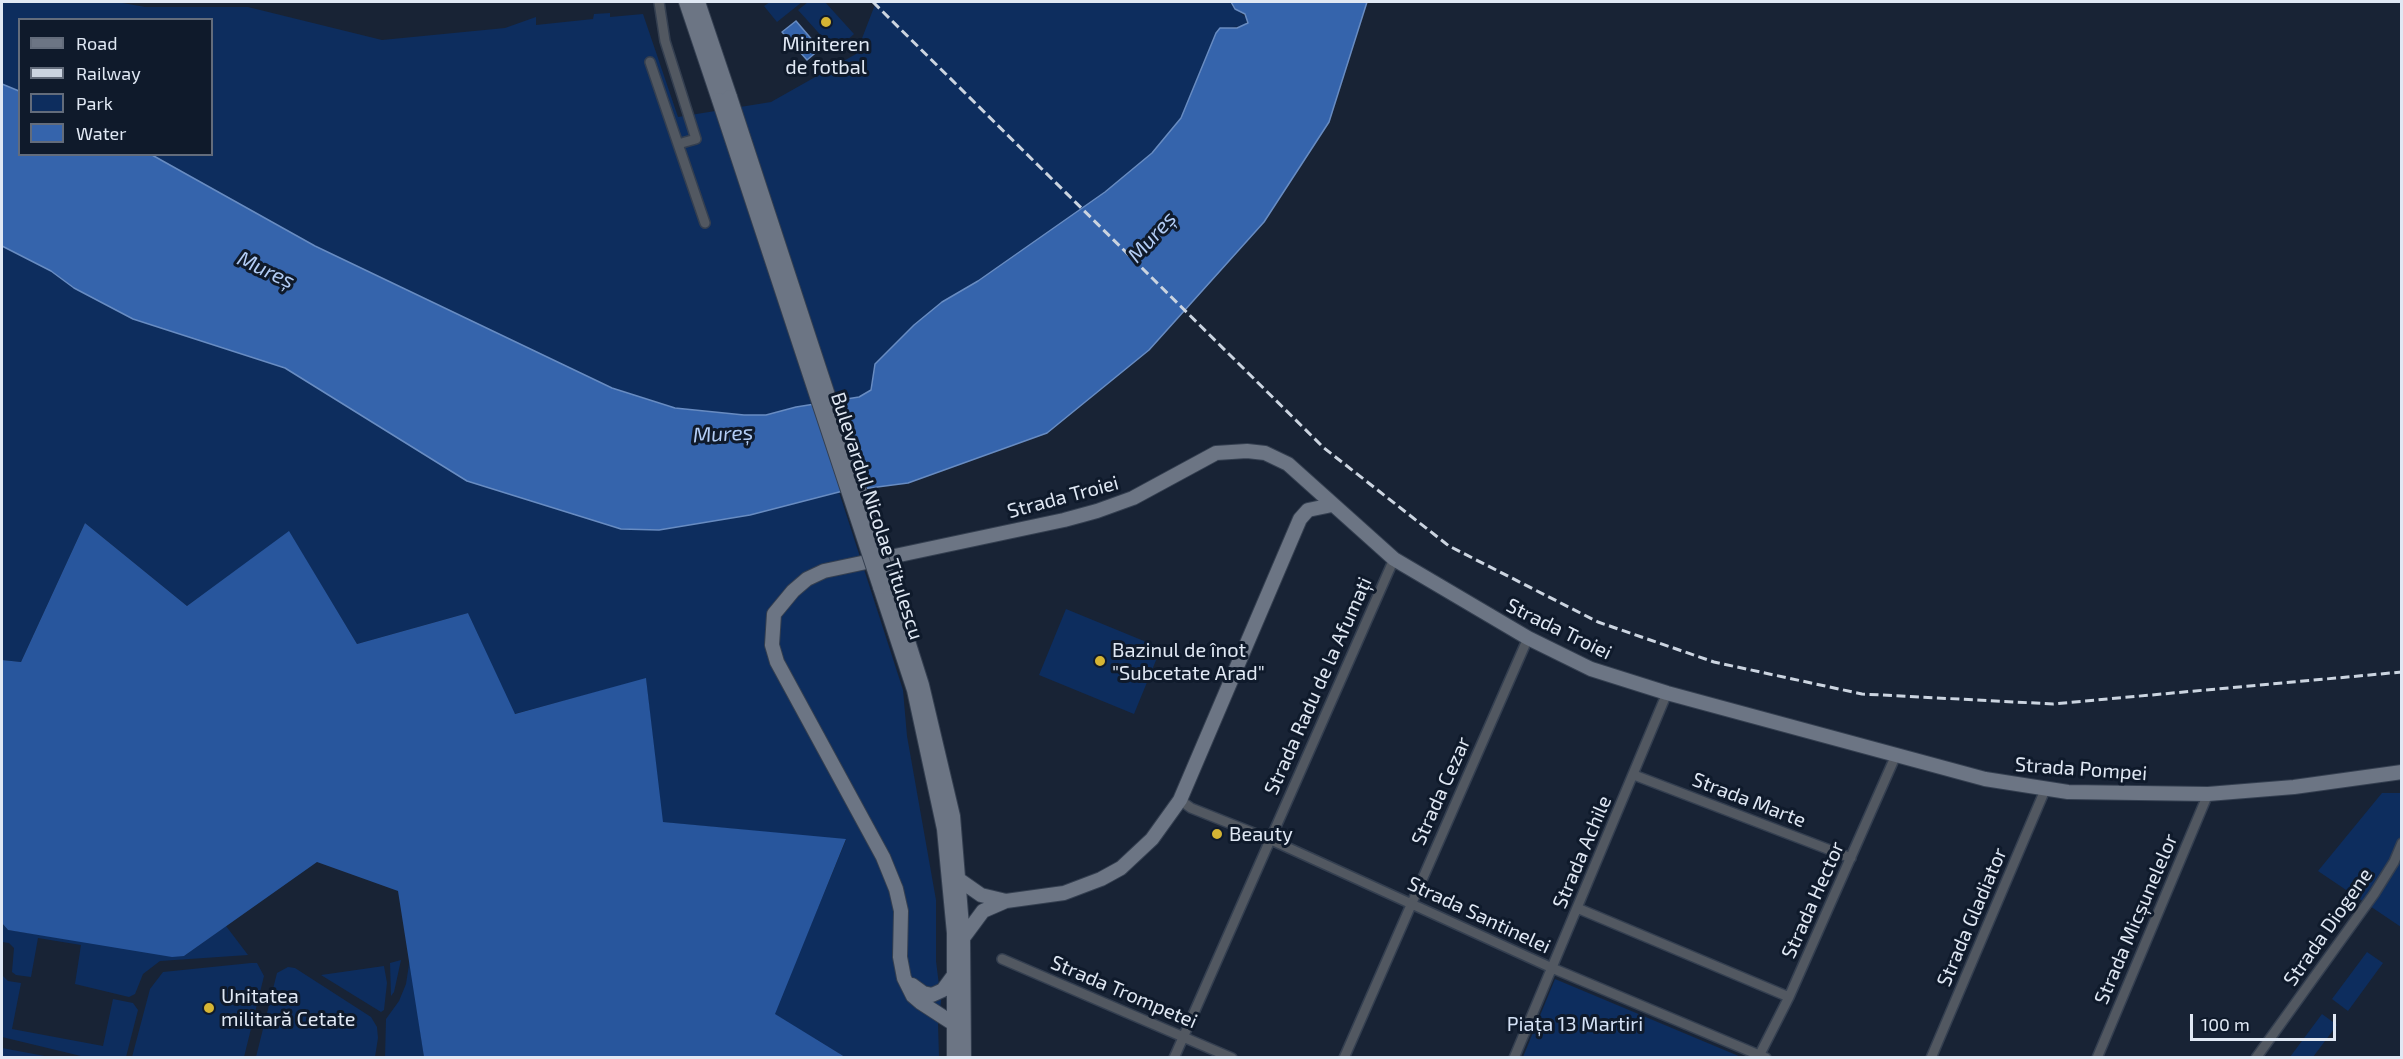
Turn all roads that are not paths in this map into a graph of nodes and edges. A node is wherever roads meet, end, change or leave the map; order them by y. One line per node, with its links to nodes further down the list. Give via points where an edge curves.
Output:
1 (658, 2): 6 (street, via 665,41 696,139)
2 (686, 2): 5 (main road, Bulevardul Nicolae Titulescu)
3 (698, 2): 5 (main road, Bulevardul Nicolae Titulescu)
4 (650, 62): 6 (street)
5 (725, 99): 10 (main road, Bulevardul Nicolae Titulescu, bridge)
6 (678, 144): 7 (street)
7 (705, 223)
8 (1332, 505): 9 (main road, Strada Troiei); 19 (main road, via 1308,510 1300,519); 31 (main road, Strada Troiei, via 1298,472 1265,453 1216,453 1133,498 1097,511 845,565 807,579 792,591 774,614 772,645 777,662 889,869 901,911 900,957)
9 (1394, 559): 11 (main road, Strada Troiei); 20 (street, Strada Radu de la Afumați)
10 (885, 585): 23 (main road, Bulevardul Nicolae Titulescu, via 922,685 945,774); 30 (main road, Bulevardul Nicolae Titulescu, via 934,772 950,882)
11 (1528, 638): 12 (main road, Strada Troiei, via 1591,669); 25 (street, Strada Cezar)
12 (1667, 693): 13 (main road, Strada Troiei); 16 (street, Strada Achile)
13 (1731, 710): 14 (main road, Strada Pompei)
14 (1896, 755): 17 (main road, Strada Pompei, via 1985,779); 22 (street, Strada Hector)
15 (2402, 772): 18 (main road, Strada Pompei)
16 (1634, 775): 22 (street, Strada Marte); 26 (street, Strada Achile)
17 (2045, 790): 18 (main road, Strada Pompei); 42 (street, Strada Gladiator)
18 (2208, 794): 43 (street, Strada Micșunelelor)
19 (1180, 800): 20 (street, Strada Santinelei); 24 (main road, via 1147,844 1121,868 1101,879 1041,898)
20 (1269, 839): 25 (street, Strada Santinelei); 34 (street, Strada Radu de la Afumați)
21 (2402, 843): 44 (street, Strada Diogene, via 2374,894)
22 (1851, 858): 32 (street, Strada Hector)
23 (961, 881): 24 (main road, via 981,895); 27 (main road, Bulevardul Nicolae Titulescu)
24 (1006, 901): 27 (main road, via 983,911)
25 (1411, 903): 29 (street, Strada Santinelei); 40 (street, Strada Cezar)
26 (1577, 908): 29 (street, Strada Achile); 32 (street)
27 (963, 938): 37 (main road, Bulevardul Nicolae Titulescu)
28 (1002, 960): 34 (street, Strada Trompetei)
29 (1552, 968): 35 (street, Strada Santinelei); 41 (street, Strada Achile)
30 (954, 975): 31 (main road, via 943,990 932,995); 33 (main road, Bulevardul Nicolae Titulescu)
31 (904, 978): 33 (main road, via 913,996)
32 (1790, 998): 35 (street, Strada Hector)
33 (954, 1024): 36 (main road, Bulevardul Nicolae Titulescu)
34 (1183, 1037): 38 (street, Strada Radu de la Afumați); 39 (street, Strada Trompetei)
35 (1761, 1057)
36 (954, 1058)
37 (964, 1058)
38 (1174, 1058)
39 (1232, 1058)
40 (1344, 1058)
41 (1514, 1058)
42 (1931, 1058)
43 (2097, 1058)
44 (2256, 1058)

